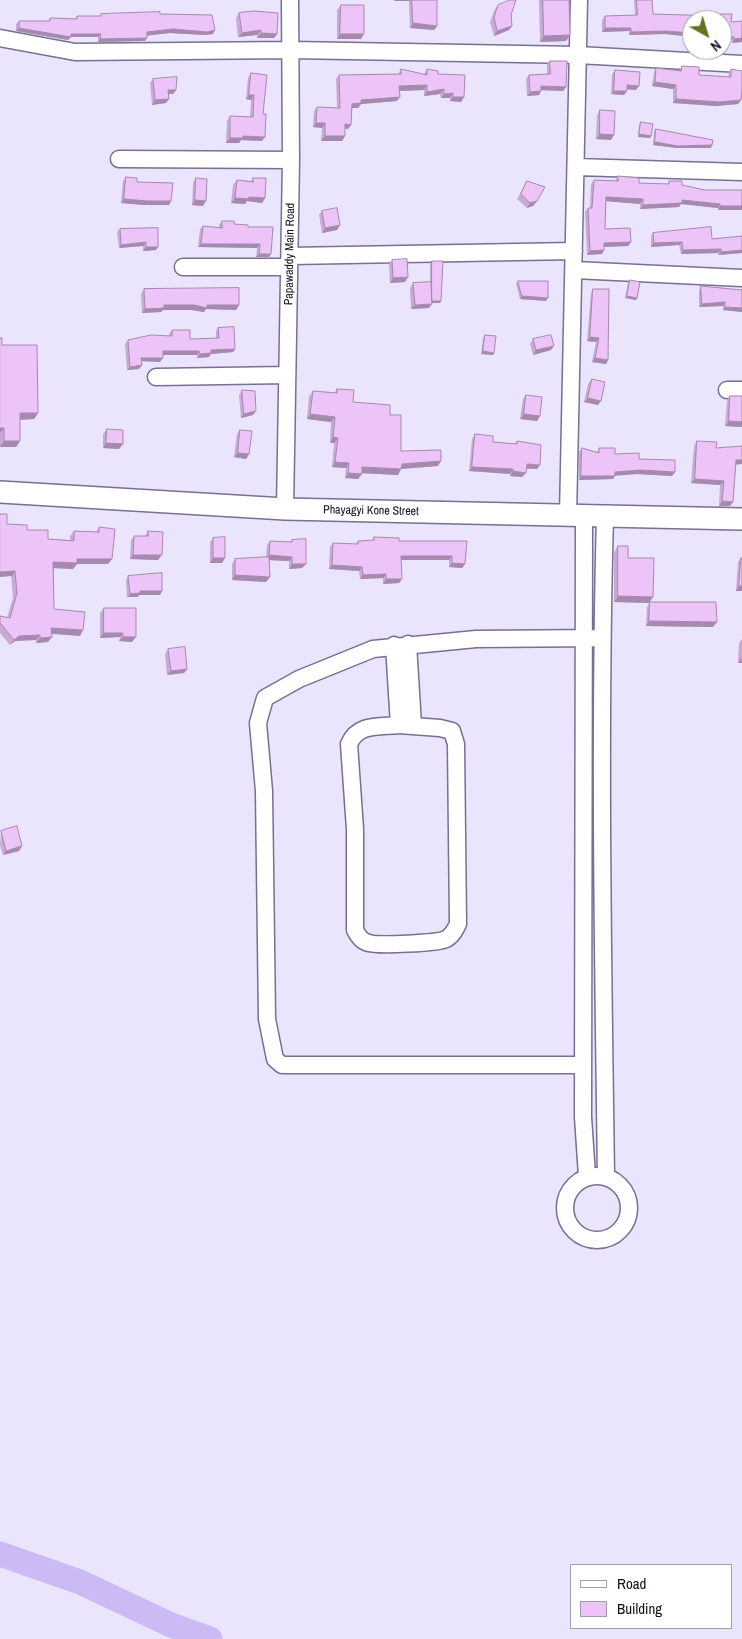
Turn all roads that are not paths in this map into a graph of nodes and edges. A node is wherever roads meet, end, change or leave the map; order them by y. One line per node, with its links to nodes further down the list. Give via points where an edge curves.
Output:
1 (290, 0): 4 (street, Papawaddy Main Road)
2 (579, 0): 5 (street)
3 (0, 38): 4 (street, via 75,52)
4 (290, 50): 5 (street); 8 (street, Papawaddy Main Road)
5 (578, 55): 6 (street); 9 (street)
6 (742, 64)
7 (120, 159): 8 (street)
8 (292, 160): 12 (street, Papawaddy Main Road)
9 (576, 167): 10 (street); 11 (street)
10 (742, 172)
11 (574, 251): 12 (street); 14 (street)
12 (289, 261): 13 (street); 16 (street, Papawaddy Main Road)
13 (183, 267)
14 (574, 270): 15 (street); 20 (street)
15 (742, 278)
16 (287, 375): 17 (street); 19 (street, Papawaddy Main Road)
17 (156, 377)
18 (0, 492): 19 (street, Phayagyi Kone Street)
19 (285, 509): 20 (street, Phayagyi Kone Street)
20 (576, 516): 21 (street, Phayagyi Kone Street); 23 (street)
21 (605, 516): 22 (street, Phayagyi Kone Street); 24 (street)
22 (742, 519)
23 (584, 636): 24 (street); 25 (street); 27 (street)
24 (602, 638): 28 (street)
25 (401, 645): 26 (street); 31 (street, via 373,648 265,698 258,723 264,791 267,1019 275,1059 282,1065)
26 (406, 725): 26 (street, via 360,729 349,744 355,829 355,930 368,943 445,940 454,934 458,924 456,744 452,731)
27 (583, 775): 28 (street); 29 (street)
28 (602, 776): 30 (street)
29 (583, 966): 30 (street); 31 (street)
30 (603, 967): 33 (street)
31 (583, 1065): 32 (street)
32 (587, 1176): 33 (street); 33 (street, via 568,1193 565,1216 578,1234 600,1240 620,1230 629,1210 624,1190)
33 (606, 1177)

